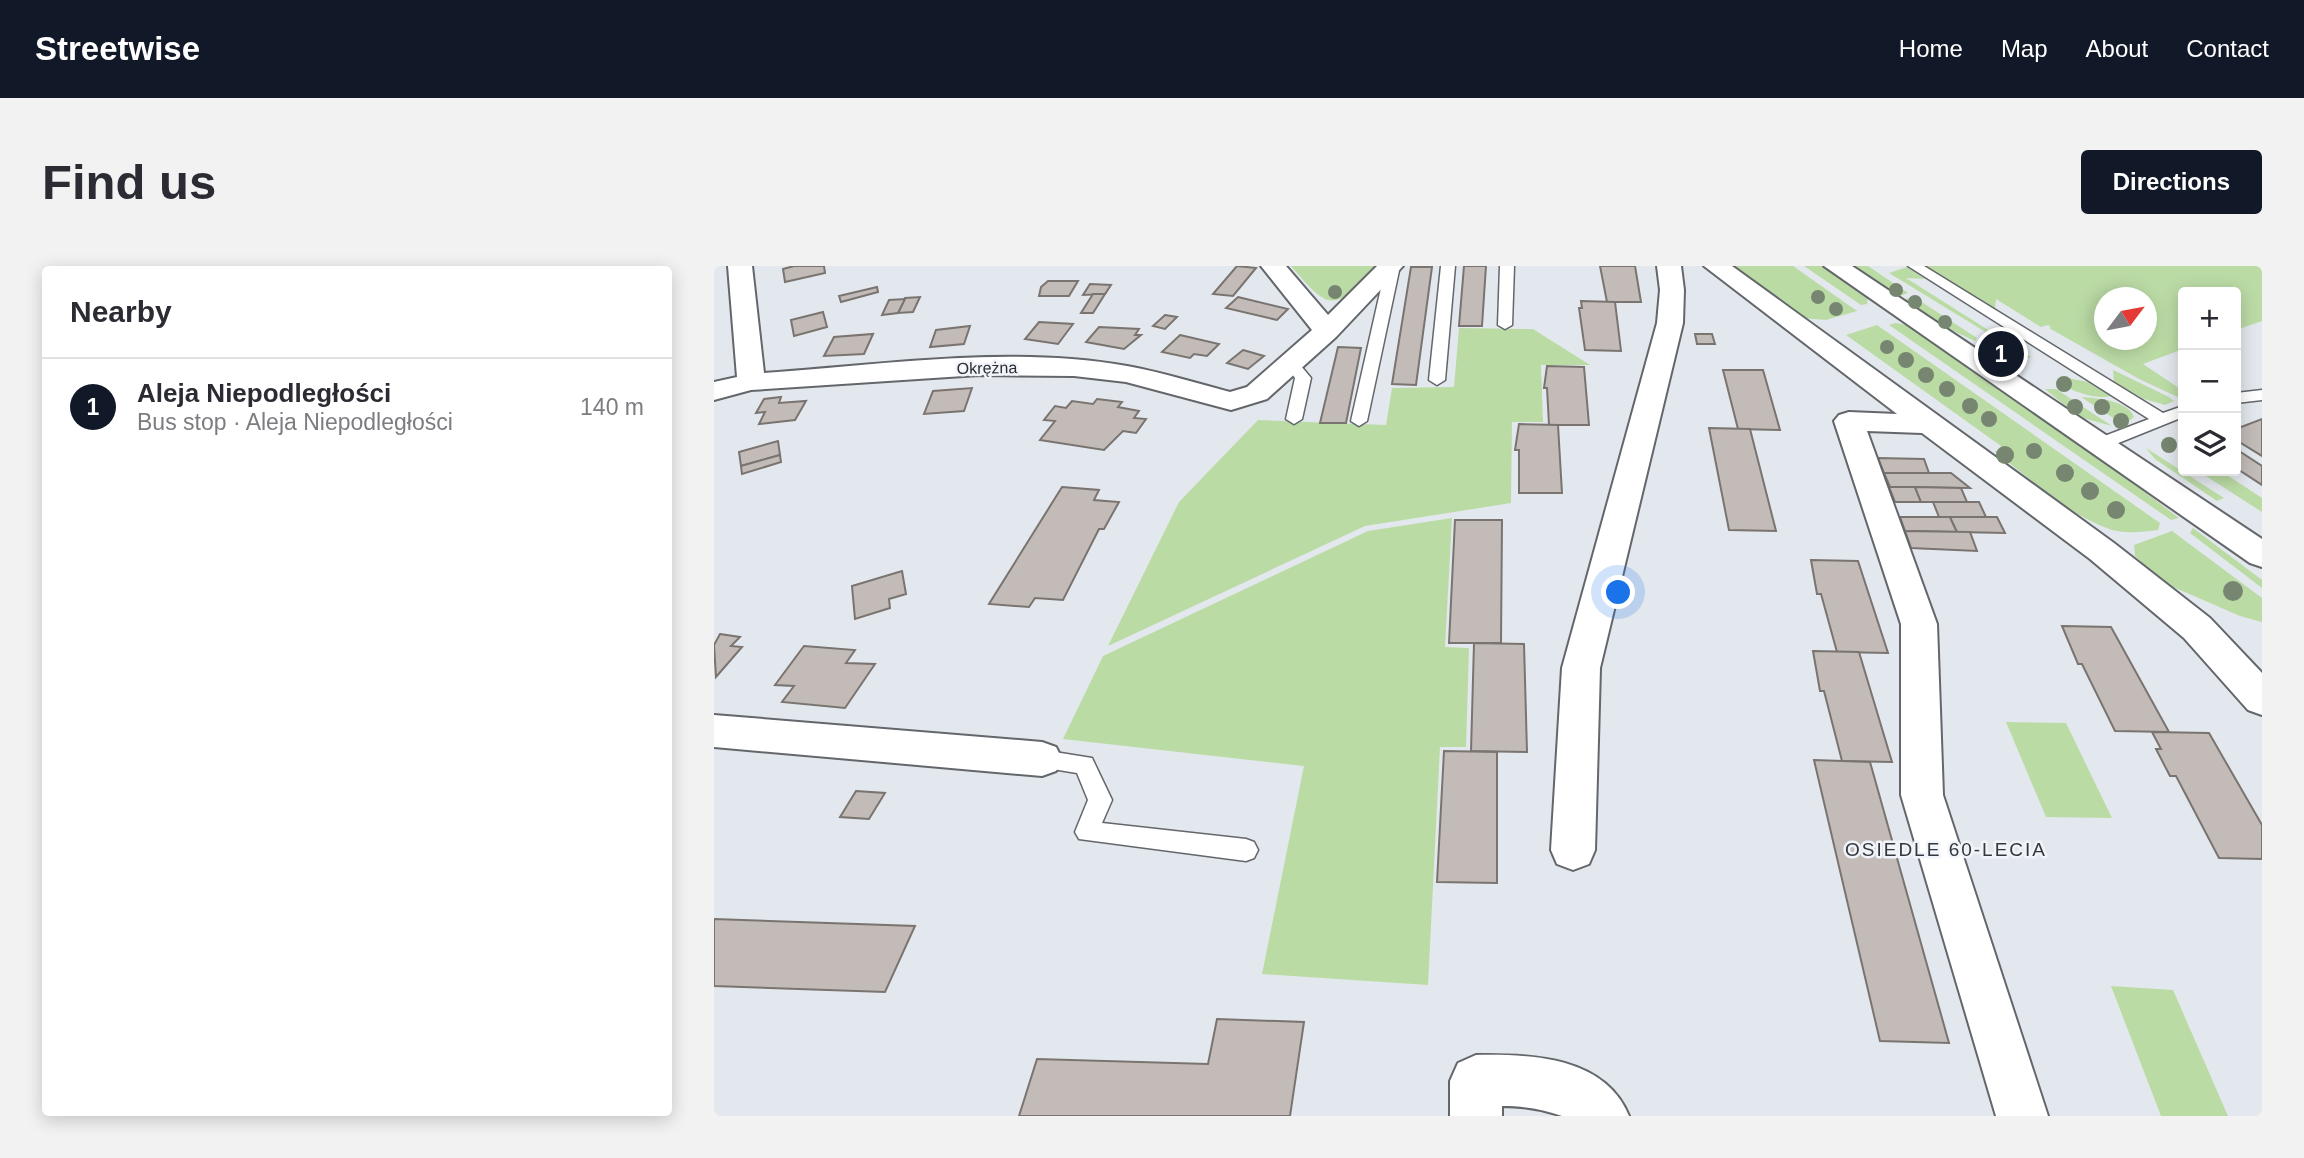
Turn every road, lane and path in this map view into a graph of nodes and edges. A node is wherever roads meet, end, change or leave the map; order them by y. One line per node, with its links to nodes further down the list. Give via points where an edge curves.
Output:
1 (740, 266): 14 (street)
2 (1273, 266): 11 (street)
3 (1392, 266): 11 (street); 22 (lane)
4 (1448, 266): 13 (lane)
5 (1507, 266): 10 (lane)
6 (1675, 266): 30 (street, via 1670,323 1581,668)
7 (1716, 266): 16 (street)
8 (1836, 266): 24 (street)
9 (1915, 266): 21 (lane)
10 (1505, 325)
11 (1326, 331): 12 (street)
12 (1291, 363): 14 (street, Okrężna, via 1257,393 1231,401 1127,374 1074,368 979,367); 20 (lane, via 1303,378)
13 (1437, 380)
14 (751, 382): 15 (street, Okrężna)
15 (714, 391)
16 (1843, 391): 23 (street); 23 (street); 33 (street, via 1919,624 1922,795)
17 (2262, 395): 18 (lane)
18 (2241, 397)
19 (2178, 413): 21 (lane)
20 (1294, 419)
21 (2161, 419): 24 (lane)
22 (1359, 421)
23 (1932, 424): 26 (street, via 2197,628)
24 (2100, 444): 25 (street)
25 (2262, 555)
26 (2262, 699)
27 (714, 731): 28 (street)
28 (1042, 759): 29 (lane, via 1084,765 1100,800 1087,832)
29 (1246, 850)
30 (1573, 850)
31 (1476, 1116): 32 (street, via 1476,1081 1539,1080 1590,1102)
32 (1603, 1116)
33 (2022, 1116)

